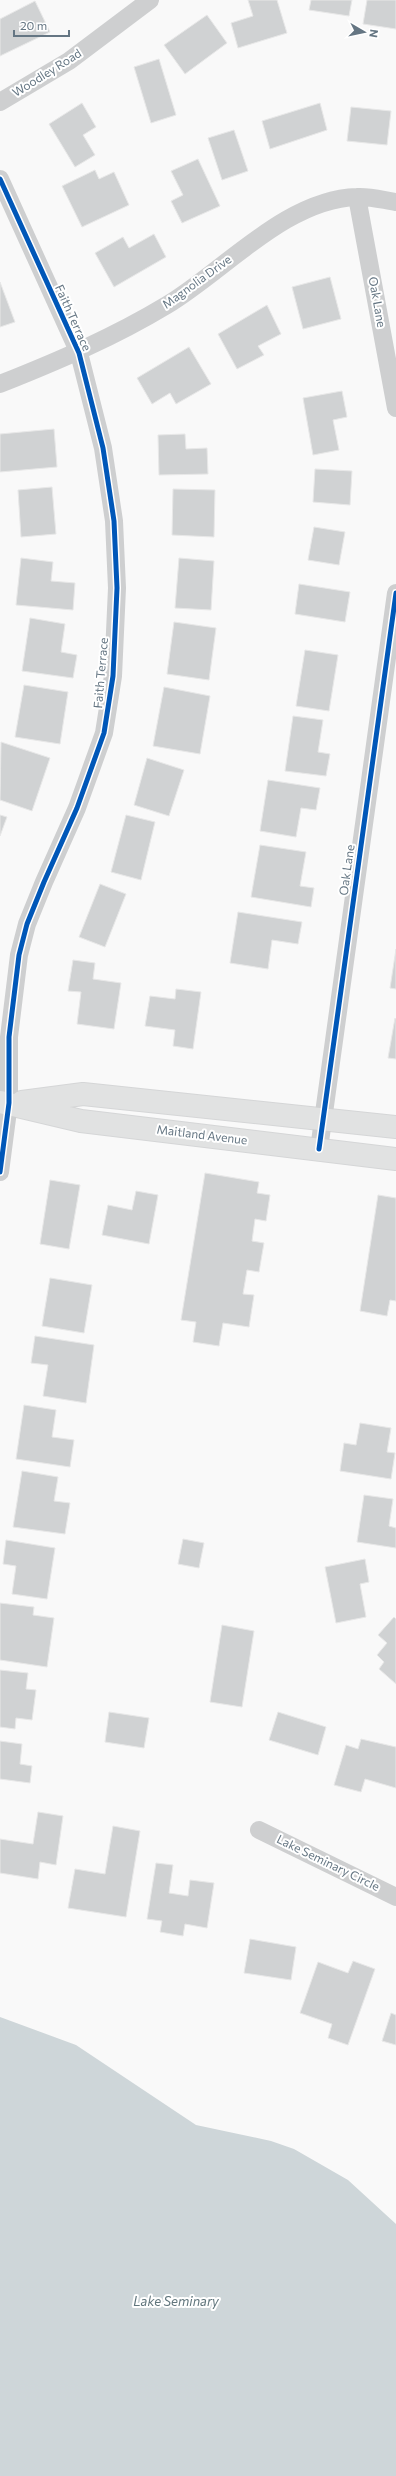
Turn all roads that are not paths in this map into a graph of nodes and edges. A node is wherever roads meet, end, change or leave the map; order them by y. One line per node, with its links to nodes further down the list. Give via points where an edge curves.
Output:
1 (150, 0): 2 (street, Woodley Road, via 69,61)
2 (0, 102)
3 (0, 179): 6 (street, Faith Terrace)
4 (357, 196): 5 (street, Magnolia Drive); 6 (street, Magnolia Drive, via 319,203 274,228 169,304); 8 (street, Oak Lane)
5 (396, 202)
6 (79, 353): 7 (street, Magnolia Drive); 10 (street, Faith Terrace, via 102,448 114,521 117,588 113,676 104,734 77,808 27,924 19,955)
7 (0, 384)
8 (396, 408)
9 (396, 593): 11 (street, Oak Lane)
10 (4, 1102): 11 (main road, via 83,1094); 13 (main road, Maitland Avenue, via 81,1121); 15 (street, Faith Terrace)
11 (322, 1118): 12 (main road); 13 (street, Oak Lane)
12 (396, 1127)
13 (318, 1149): 14 (main road, Maitland Avenue)
14 (396, 1159)
15 (0, 1172)
16 (259, 1830): 17 (street, Lake Seminary Circle)
17 (396, 1897)

